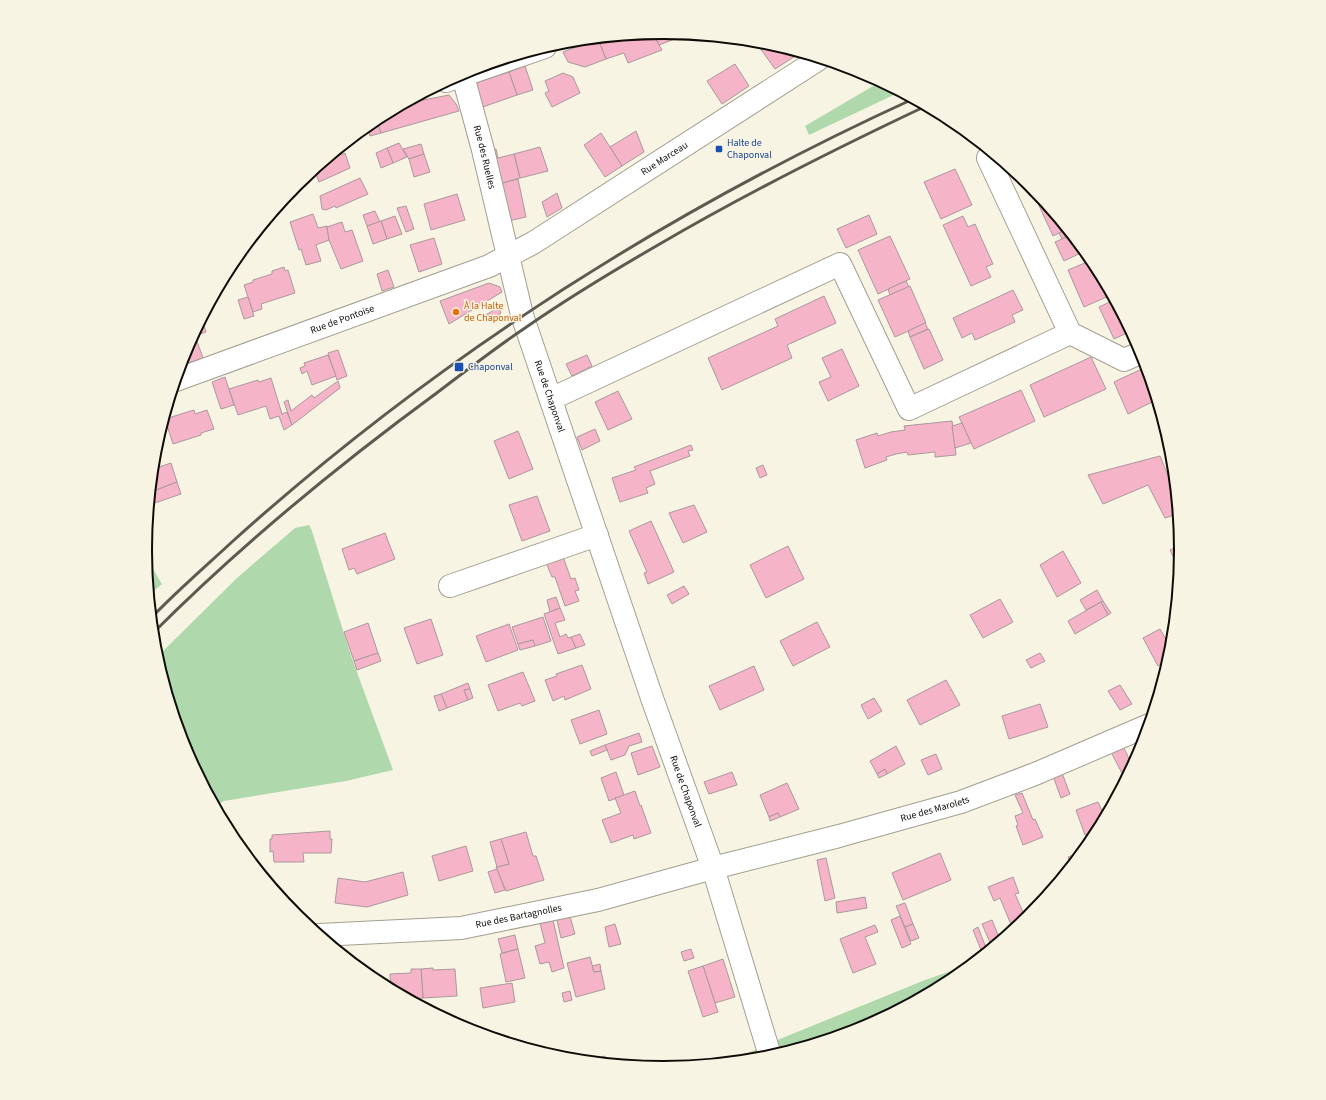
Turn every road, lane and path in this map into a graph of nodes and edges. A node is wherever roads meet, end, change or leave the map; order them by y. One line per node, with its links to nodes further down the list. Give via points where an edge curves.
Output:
1 (813, 62): 4 (street, Rue Marceau, via 533,243)
2 (456, 83): 4 (street, Rue des Ruelles, via 483,150)
3 (988, 158): 5 (street)
4 (508, 256): 7 (street, Rue de Pontoise, via 489,266); 8 (street, Rue de Chaponval, via 522,315)
5 (1070, 333): 6 (street, via 1124,360); 8 (street, via 909,410 840,264)
6 (1135, 355)
7 (182, 378)
8 (551, 399): 9 (street, Rue de Chaponval)
9 (597, 535): 10 (street); 12 (street, Rue de Chaponval)
10 (450, 586)
11 (1142, 728): 12 (street, Rue des Marolets, via 1035,774 961,802)
12 (713, 868): 13 (street, Rue des Bartagnolles, via 598,900 461,928); 14 (street, Rue de Chaponval)
13 (327, 935)
14 (768, 1049)

